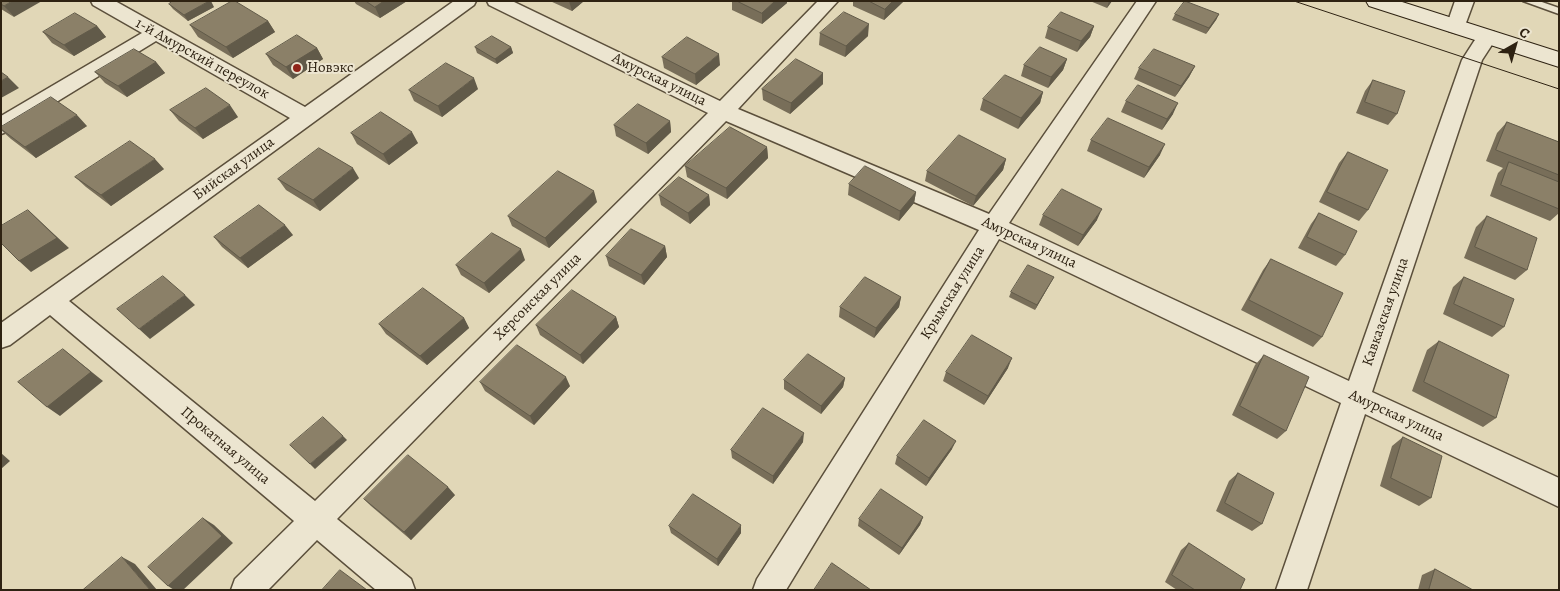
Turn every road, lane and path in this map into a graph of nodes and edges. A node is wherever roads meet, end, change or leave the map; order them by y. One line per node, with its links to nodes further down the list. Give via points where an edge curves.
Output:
1 (100, 1): 11 (street, 1-й Амурский переулок)
2 (467, 1): 15 (street, Бийская улица)
3 (496, 1): 14 (street, Амурская улица)
4 (829, 1): 14 (street, Херсонская улица)
5 (1147, 1): 17 (street, Крымская улица)
6 (1376, 1): 10 (street)
7 (1465, 1): 10 (street)
8 (1528, 1): 9 (lane)
9 (1559, 11)
10 (1456, 27): 12 (street)
11 (156, 33): 15 (street, 1-й Амурский переулок); 16 (street)
12 (1487, 37): 13 (street); 20 (street, Кавказская улица, via 1472,60)
13 (1559, 60)
14 (723, 111): 17 (street, Амурская улица); 22 (street, Херсонская улица)
15 (305, 117): 18 (street, Бийская улица)
16 (1, 126)
17 (994, 226): 20 (street, Амурская улица); 25 (street, Крымская улица)
18 (51, 301): 19 (street, Бийская улица); 22 (street, Прокатная улица)
19 (1, 337)
20 (1357, 398): 21 (street, Амурская улица); 26 (street, Кавказская улица)
21 (1559, 493)
22 (316, 520): 23 (street, Херсонская улица); 24 (street, Прокатная улица)
23 (246, 590)
24 (400, 590)
25 (768, 590)
26 (1291, 590)

